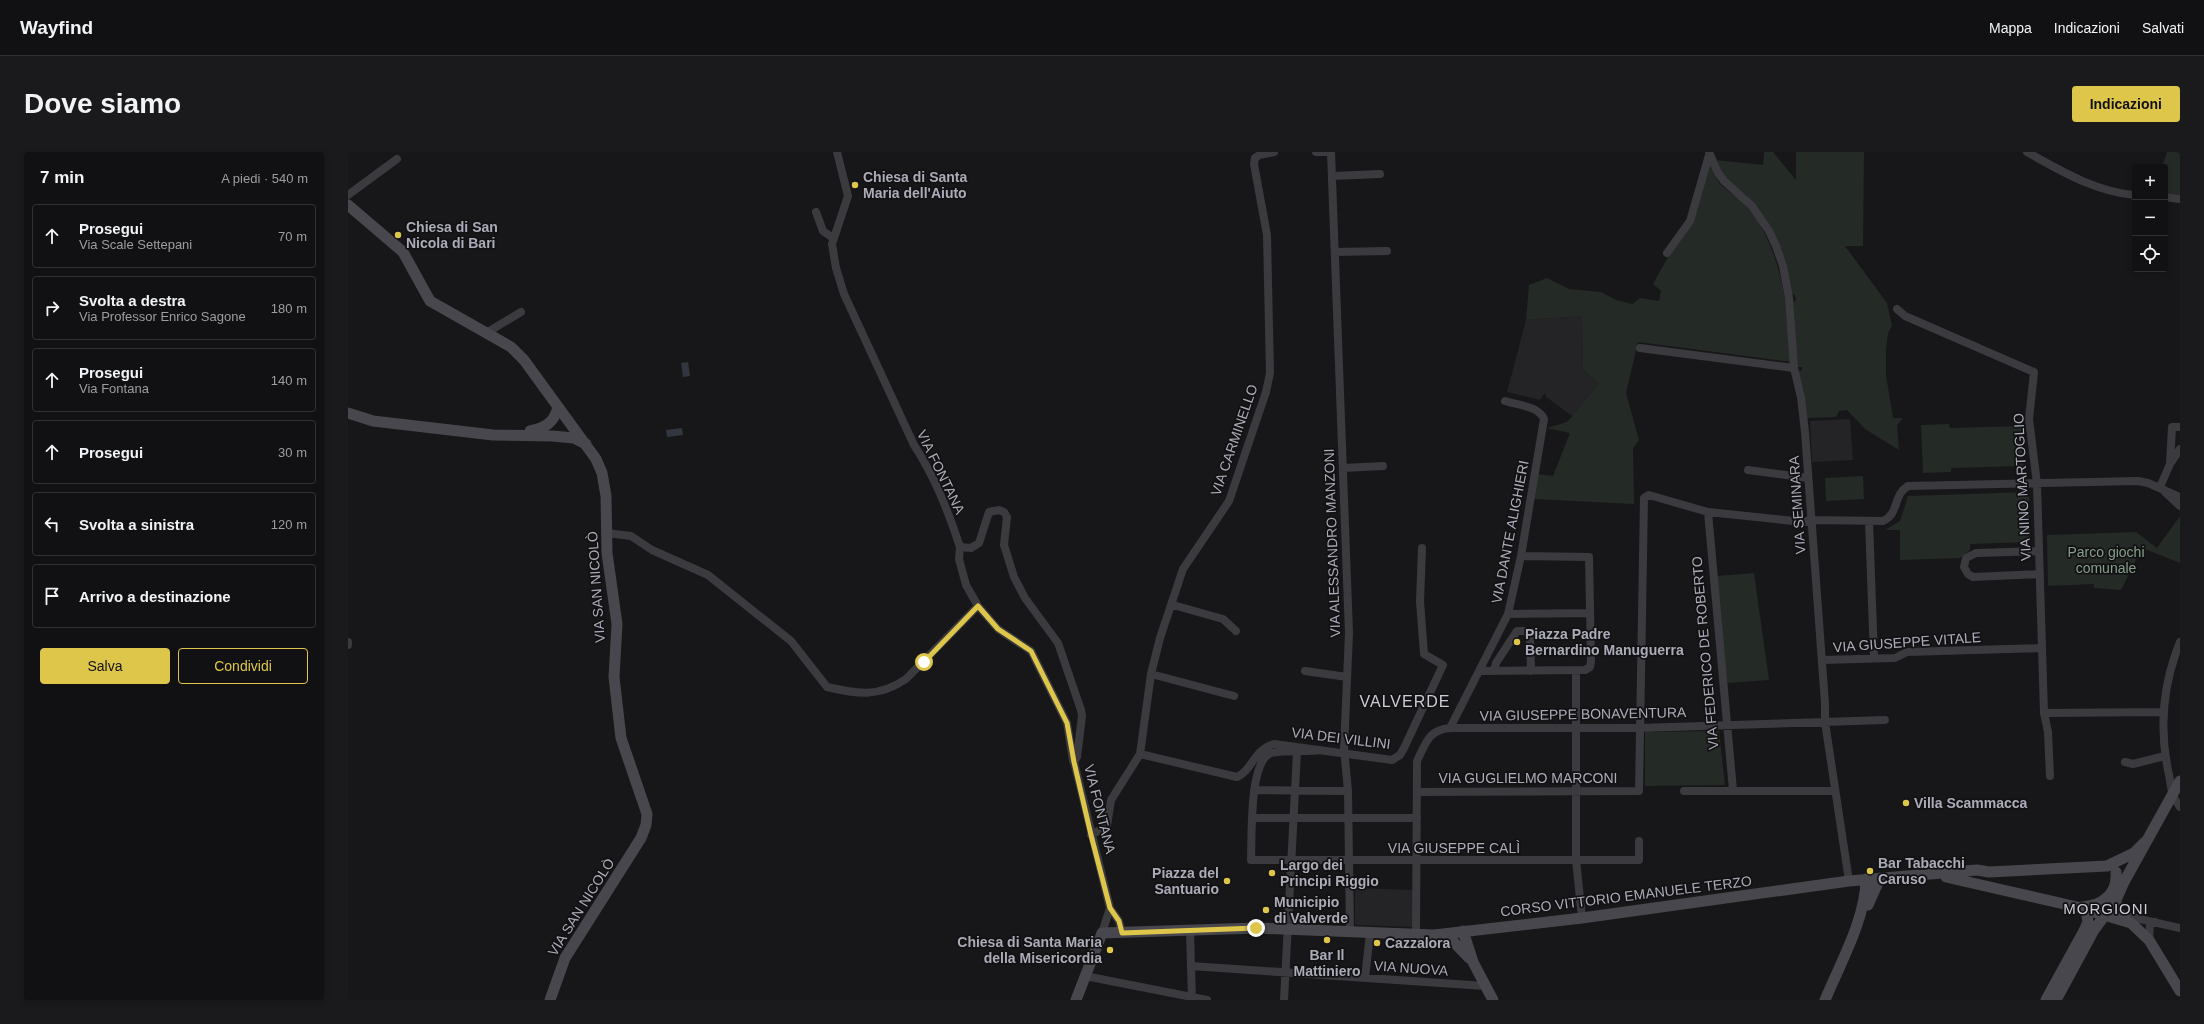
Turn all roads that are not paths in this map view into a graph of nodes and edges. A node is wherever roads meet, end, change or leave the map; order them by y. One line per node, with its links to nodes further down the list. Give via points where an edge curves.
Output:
1 (837, 152): 16 (street, VIA FONTANA, via 848,196)
2 (1274, 152): 52 (street, VIA CARMINELLO, via 1259,155 1255,158 1254,164 1267,235 1270,373 1266,392 1229,501 1183,569)
3 (1316, 152): 4 (street)
4 (1331, 152): 9 (street, VIA ALESSANDRO MANZONI)
5 (2028, 152): 11 (street, via 2101,188 2118,194)
6 (1709, 153): 19 (street, via 1690,221); 24 (street, VIA SEMINARA, via 1724,181 1752,206 1776,246 1789,298)
7 (397, 159): 10 (street)
8 (1380, 174): 9 (street)
9 (1332, 176): 18 (street, VIA ALESSANDRO MANZONI)
10 (348, 195)
11 (2132, 195)
12 (2168, 198): 13 (street)
13 (2180, 199)
14 (348, 205): 22 (street, VIA SAN NICOLÒ, via 403,252 430,301)
15 (816, 212): 16 (street, via 823,231)
16 (833, 238): 47 (street, VIA FONTANA, via 836,268 849,305 875,357 885,386 946,505)
17 (1387, 251): 18 (street)
18 (1335, 252): 36 (street, VIA ALESSANDRO MANZONI)
19 (1667, 252)
20 (1897, 309): 39 (street, VIA NINO MARTOGLIO, via 1905,316 2034,372 2029,420)
21 (521, 312): 22 (street)
22 (486, 333): 26 (street, VIA SAN NICOLÒ, via 511,347 524,360)
23 (1640, 348): 24 (street)
24 (1794, 368): 38 (street, VIA SEMINARA, via 1802,403)
25 (1505, 401): 50 (street, VIA DANTE ALIGHIERI, via 1535,410 1542,414 1544,419)
26 (558, 407): 28 (street, VIA SAN NICOLÒ); 30 (street, via 552,421)
27 (348, 413): 31 (street, via 373,421)
28 (571, 423): 30 (street); 32 (street, VIA SAN NICOLÒ)
29 (2176, 427): 34 (street)
30 (543, 428): 31 (street)
31 (510, 436): 32 (street, via 574,438)
32 (587, 444): 46 (street, VIA SAN NICOLÒ, via 596,459 605,484)
33 (2180, 449): 34 (street)
34 (2170, 464): 40 (street)
35 (1383, 466): 36 (street)
36 (1343, 468): 67 (street, VIA ALESSANDRO MANZONI, via 1349,633)
37 (1748, 470): 38 (street)
38 (1808, 478): 44 (street, VIA SEMINARA)
39 (2037, 484): 40 (street, via 2138,481); 45 (street, via 1908,486 1898,496 1888,519); 49 (street, VIA NINO MARTOGLIO)
40 (2160, 488): 41 (street); 42 (street)
41 (2180, 497)
42 (2180, 506)
43 (1708, 512): 44 (street, via 1803,522); 73 (street, VIA FEDERICO DE ROBERTO); 76 (street, via 1649,495 1644,498)
44 (1811, 520): 45 (street); 60 (street, VIA SEMINARA)
45 (1869, 521): 59 (street)
46 (607, 533): 53 (street, via 631,536 652,550 708,575 791,641 827,687 858,694 878,692 906,680); 141 (street, VIA SAN NICOLÒ, via 608,569 617,624 614,677 621,738 645,806 646,819 641,838 565,958)
47 (960, 546): 53 (street, via 959,559 966,585); 82 (street, VIA FONTANA, via 971,548 979,543 989,512 994,509 1004,512 1007,522 1004,545 1014,577 1025,598 1058,643 1081,710 1077,757)
48 (1422, 548): 80 (street, VIA DEI VILLINI, via 1420,601 1424,654 1443,665 1400,755 1392,760)
49 (2039, 551): 51 (street, VIA NINO MARTOGLIO); 51 (street, via 1976,553 1966,558 1964,567 1973,577)
50 (1521, 556): 54 (street, via 1589,557); 55 (street, VIA DANTE ALIGHIERI)
51 (2040, 574): 58 (street, VIA NINO MARTOGLIO)
52 (1173, 605): 56 (street, via 1223,619); 66 (street, VIA CARMINELLO, via 1160,638)
53 (978, 606): 82 (street, via 998,629 1031,651 1067,723)
54 (1590, 613): 55 (street); 62 (street, via 1592,661 1590,667 1585,670)
55 (1508, 614): 64 (street, VIA DANTE ALIGHIERI)
56 (1236, 631)
57 (2180, 642): 69 (street, via 2168,683)
58 (2042, 648): 59 (street, VIA GIUSEPPE VITALE, via 1907,652 1895,658); 70 (street, VIA NINO MARTOGLIO)
59 (1874, 658): 60 (street, VIA GIUSEPPE VITALE)
60 (1822, 660): 72 (street, VIA SEMINARA)
61 (1531, 670): 62 (street); 65 (street); 65 (street, via 1530,635 1524,631 1517,632 1496,663)
62 (1576, 670): 75 (street)
63 (1305, 671): 67 (street)
64 (1480, 671): 65 (street); 74 (street, VIA DANTE ALIGHIERI)
65 (1494, 671)
66 (1151, 674): 68 (street); 79 (street, VIA CARMINELLO)
67 (1347, 677): 80 (street, VIA ALESSANDRO MANZONI)
68 (1234, 696)
69 (2164, 712): 70 (street); 81 (street, via 2162,728)
70 (2044, 713): 85 (street, VIA NINO MARTOGLIO, via 2048,732)
71 (1884, 720): 72 (street, VIA GIUSEPPE BONAVENTURA)
72 (1825, 722): 73 (street, VIA GIUSEPPE BONAVENTURA); 92 (street, VIA SEMINARA)
73 (1727, 725): 76 (street, VIA GIUSEPPE BONAVENTURA); 89 (street, VIA FEDERICO DE ROBERTO)
74 (1450, 728): 75 (street, VIA GIUSEPPE BONAVENTURA); 93 (street, via 1435,731 1417,761)
75 (1576, 728): 76 (street, VIA GIUSEPPE BONAVENTURA); 94 (street)
76 (1640, 728): 94 (street, VIA GUGLIELMO MARCONI, via 1639,791)
77 (1320, 750): 78 (street); 79 (street, VIA DEI VILLINI, via 1282,744 1265,747 1237,777); 80 (street, VIA DEI VILLINI)
78 (1297, 752): 87 (street, via 1270,754 1263,759); 88 (street)
79 (1140, 754): 100 (street, VIA CARMINELLO, via 1111,800 1107,826)
80 (1345, 754): 90 (street, VIA ALESSANDRO MANZONI)
81 (2165, 756): 83 (street, via 2133,764); 84 (street)
82 (1074, 762): 100 (street, VIA FONTANA)
83 (2125, 762)
84 (2169, 772): 86 (street); 86 (street)
85 (2050, 776)
86 (2177, 787): 95 (street); 102 (street)
87 (1254, 790): 88 (street); 96 (street)
88 (1295, 790): 90 (street); 97 (street)
89 (1733, 790): 91 (street); 92 (street)
90 (1348, 791): 98 (street, VIA ALESSANDRO MANZONI)
91 (1684, 791)
92 (1834, 791): 112 (street, VIA SEMINARA)
93 (1417, 792): 94 (street, VIA GUGLIELMO MARCONI); 99 (street)
94 (1575, 792): 103 (street)
95 (2180, 807)
96 (1253, 818): 97 (street); 106 (street, VIA GIUSEPPE CALÌ, via 1251,860)
97 (1294, 818): 98 (street); 106 (street)
98 (1348, 818): 99 (street); 104 (street, VIA ALESSANDRO MANZONI)
99 (1417, 818): 105 (street)
100 (1091, 835): 115 (street, VIA FONTANA)
101 (1639, 841): 103 (street, VIA GIUSEPPE CALÌ, via 1639,860)
102 (2145, 842): 107 (street, CORSO VITTORIO EMANUELE TERZO); 114 (street)
103 (1576, 860): 105 (street, VIA GIUSEPPE CALÌ); 118 (street)
104 (1349, 861): 105 (street, VIA GIUSEPPE CALÌ); 106 (street, VIA GIUSEPPE CALÌ); 126 (street, VIA ALESSANDRO MANZONI)
105 (1417, 861): 131 (street)
106 (1291, 862): 122 (street)
107 (2112, 869): 108 (street, CORSO VITTORIO EMANUELE TERZO); 114 (street)
108 (1990, 872): 109 (street, CORSO VITTORIO EMANUELE TERZO, via 1977,870); 113 (street, via 1978,875)
109 (1932, 875): 110 (street, CORSO VITTORIO EMANUELE TERZO); 113 (street)
110 (1880, 878): 111 (street, CORSO VITTORIO EMANUELE TERZO); 123 (street)
111 (1866, 879): 112 (street, CORSO VITTORIO EMANUELE TERZO); 123 (street, via 1865,898)
112 (1849, 881): 118 (street, CORSO VITTORIO EMANUELE TERZO)
113 (1976, 883): 116 (street)
114 (2118, 896): 116 (street); 119 (street); 120 (street)
115 (1110, 908): 127 (street); 128 (street, VIA FONTANA, via 1119,921)
116 (2082, 909): 117 (street); 147 (street, via 2088,922)
117 (2105, 915): 120 (street); 148 (street, via 2094,930)
118 (1582, 918): 125 (street, CORSO VITTORIO EMANUELE TERZO)
119 (2155, 922): 121 (street); 132 (street, via 2150,925)
120 (2131, 923): 132 (street)
121 (2180, 928)
122 (1288, 929): 124 (street, CORSO VITTORIO EMANUELE TERZO, via 1232,928); 126 (street, CORSO VITTORIO EMANUELE TERZO); 135 (street)
123 (1855, 929): 146 (street)
124 (1190, 931): 128 (street, CORSO VITTORIO EMANUELE TERZO); 134 (street)
125 (1463, 931): 130 (street, CORSO VITTORIO EMANUELE TERZO); 133 (street)
126 (1350, 932): 129 (street, CORSO VITTORIO EMANUELE TERZO)
127 (1102, 933): 128 (street, CORSO VITTORIO EMANUELE TERZO); 136 (street)
128 (1122, 933)
129 (1370, 933): 131 (street, CORSO VITTORIO EMANUELE TERZO); 137 (street)
130 (1446, 934): 131 (street, CORSO VITTORIO EMANUELE TERZO); 133 (street)
131 (1416, 935)
132 (2149, 940): 139 (street)
133 (1472, 962): 138 (street)
134 (1191, 966): 135 (street, VIA NUOVA); 140 (street)
135 (1285, 972): 137 (street, VIA NUOVA); 144 (street)
136 (1085, 976): 140 (street); 142 (street)
137 (1365, 978): 138 (street, VIA NUOVA)
138 (1485, 986): 145 (street)
139 (2180, 991)
140 (1192, 999): 143 (street)
141 (550, 1000)
142 (1076, 1000)
143 (1207, 1000)
144 (1284, 1000)
145 (1493, 1000)
146 (1825, 1000)
147 (2046, 1000)
148 (2056, 1000)

